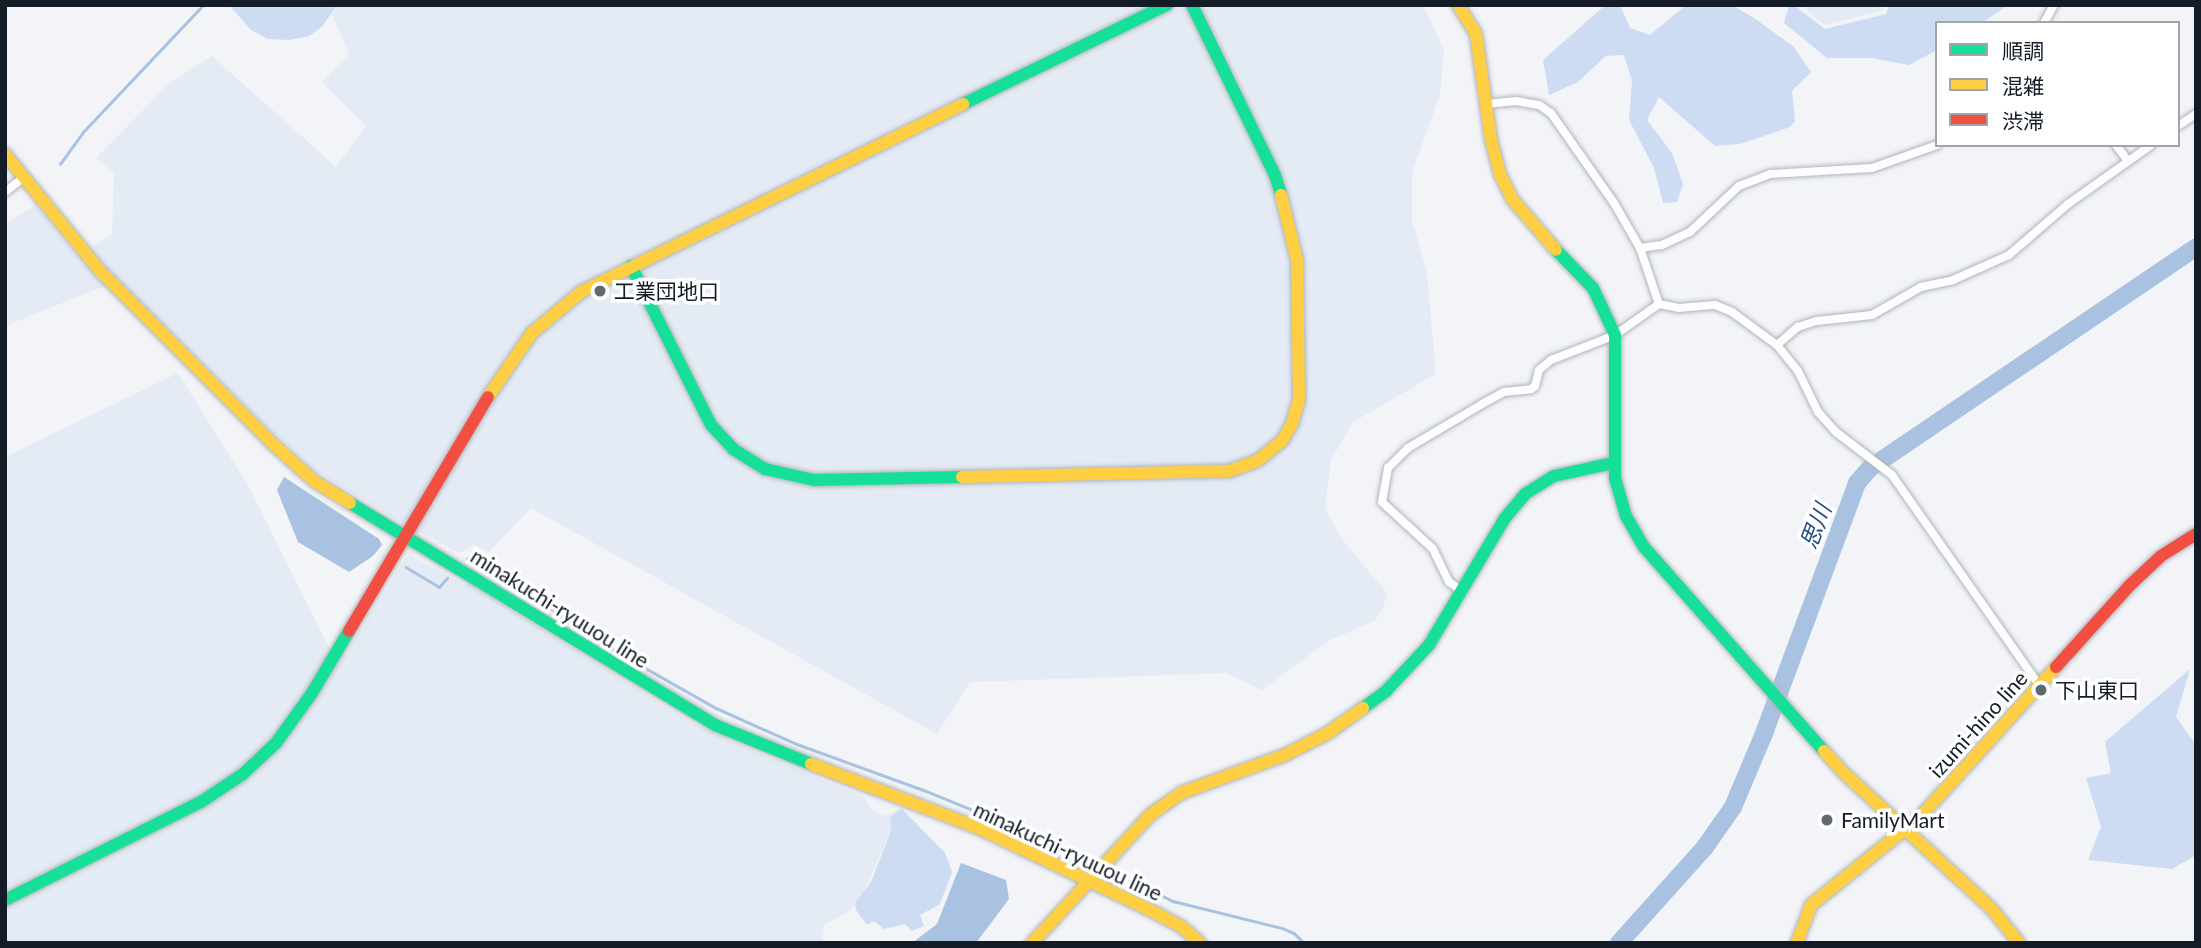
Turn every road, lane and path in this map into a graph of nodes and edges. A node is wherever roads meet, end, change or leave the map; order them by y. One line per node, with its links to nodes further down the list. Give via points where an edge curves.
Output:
1 (1167, 5): 17 (street)
2 (1192, 5): 17 (street, via 1275,175 1297,260 1299,399 1282,441 1257,461 1214,472 825,480 765,469 733,449 711,425)
3 (1458, 5): 6 (street, via 1475,34)
4 (2054, 5): 5 (street)
5 (2046, 21)
6 (1487, 104): 16 (street, via 1516,101 1539,105 1551,113); 19 (street, via 1500,174 1512,199 1593,288)
7 (2196, 114): 8 (street)
8 (2180, 125)
9 (1935, 146): 16 (street, via 1872,168 1770,174 1739,186 1690,232 1662,245)
10 (2118, 147): 13 (street)
11 (2148, 147): 13 (street)
12 (5, 154): 14 (street, minakuchi-ryuuou line)
13 (2128, 161): 20 (street, via 2068,204 2010,255 1953,280 1921,287 1872,315 1798,327)
14 (24, 177): 15 (street); 23 (street, minakuchi-ryuuou line, via 102,272 273,444 314,481)
15 (5, 192)
16 (1640, 248): 18 (street)
17 (631, 266): 23 (street, via 559,308 518,350)
18 (1659, 304): 19 (street); 20 (street, via 1679,308 1714,305 1732,312)
19 (1615, 335): 21 (street); 24 (street, via 1551,360 1539,370 1531,389 1504,392 1482,404 1408,448 1388,468 1382,502 1433,549 1449,582)
20 (1777, 345): 25 (street, via 1798,371 1818,412 1836,432 1886,469)
21 (1613, 463): 24 (street, via 1554,476 1525,494 1505,518); 26 (street, via 1618,495 1644,547 1844,773)
22 (2196, 534): 25 (street, izumi-hino line, via 2161,556 2130,585)
23 (406, 535): 27 (street, minakuchi-ryuuou line, via 715,725 981,829); 28 (street, via 300,713 255,764 201,802)
24 (1462, 592): 27 (street, via 1429,645 1386,691 1328,733 1285,755 1181,793 1150,815)
25 (2039, 685): 26 (street, izumi-hino line)
26 (1906, 830): 31 (street, izumi-hino line, via 1811,905); 32 (street, via 1990,908)
27 (1089, 880): 29 (street); 30 (street, minakuchi-ryuuou line, via 1182,928)
28 (5, 900)
29 (1032, 943)
30 (1200, 943)
31 (1797, 943)
32 (2019, 943)

